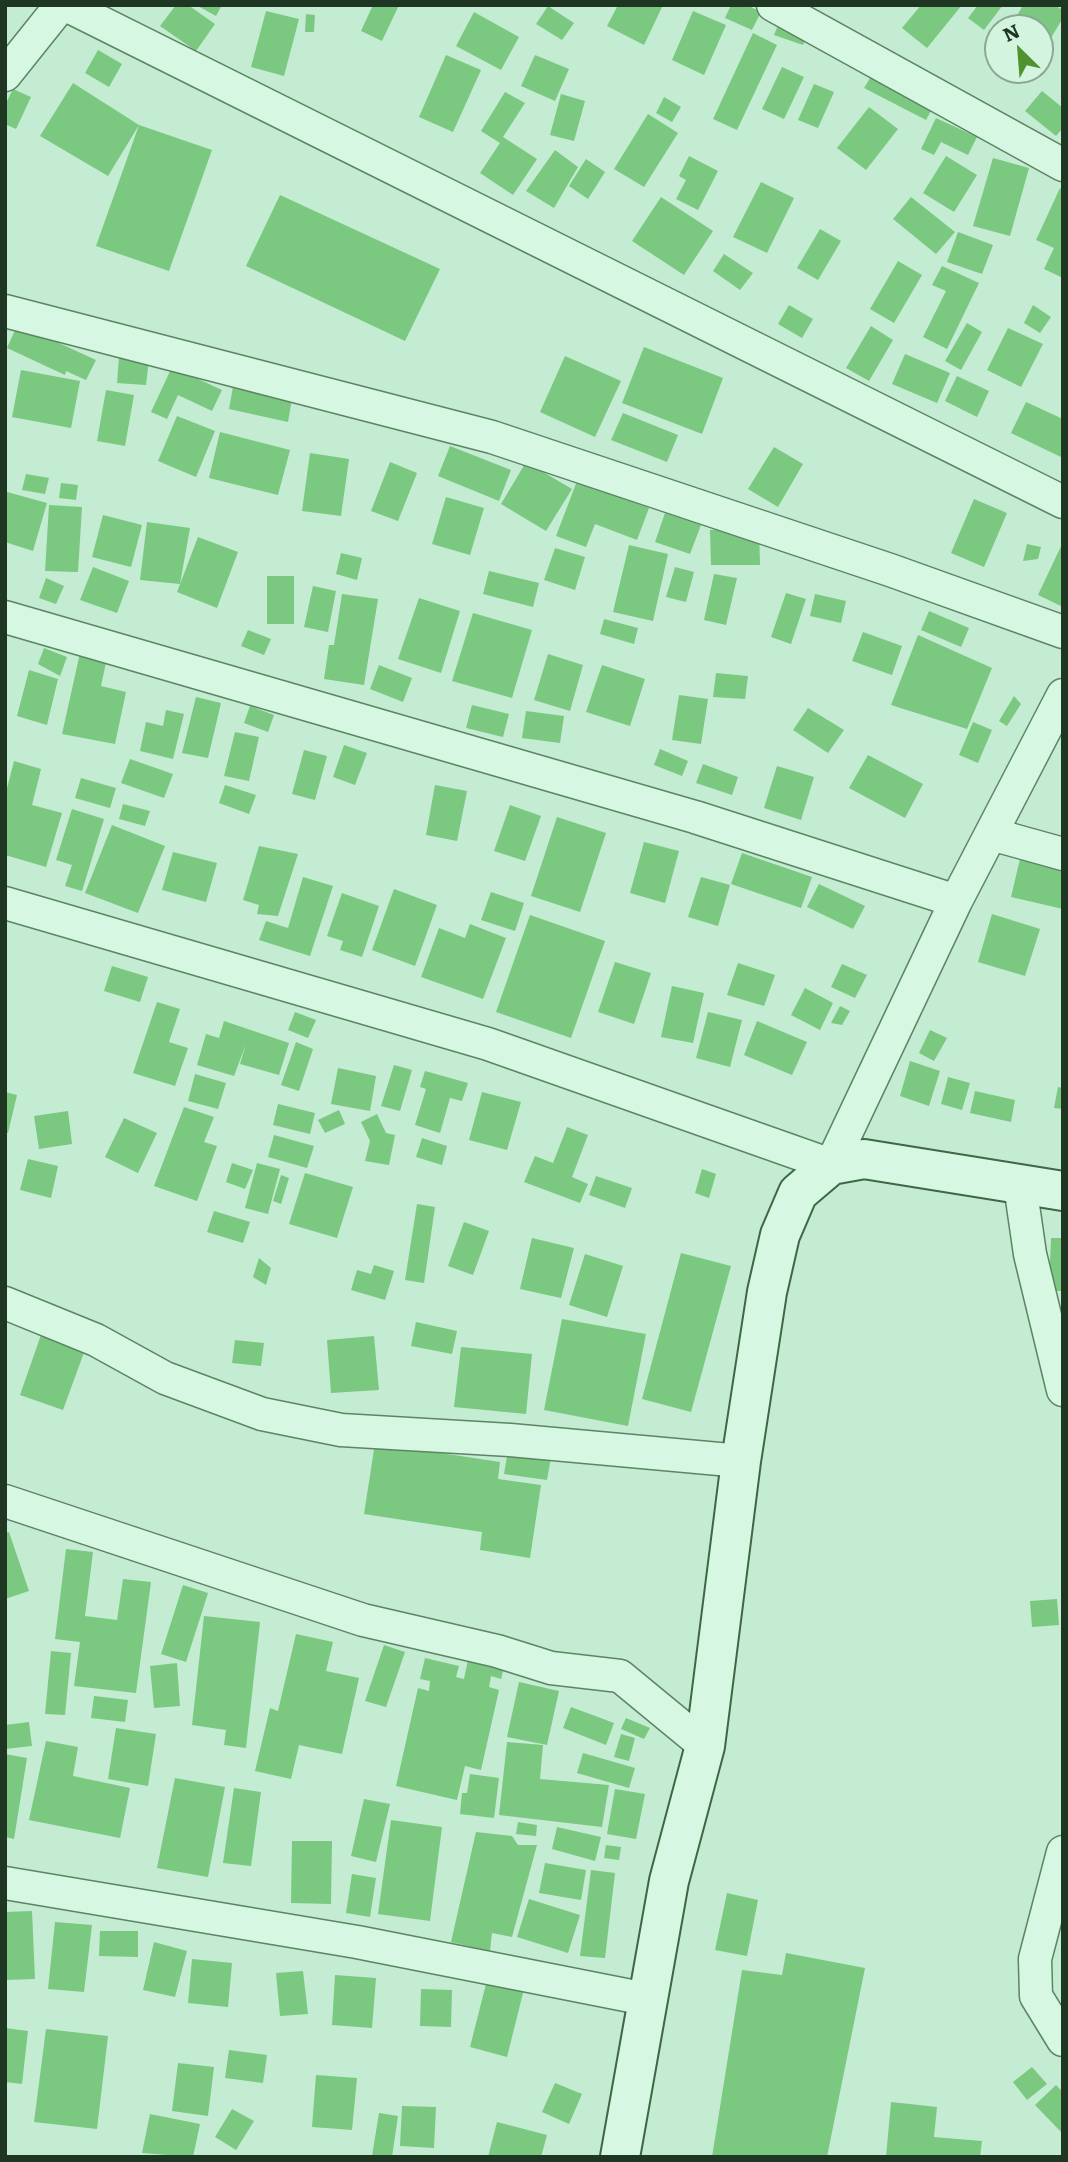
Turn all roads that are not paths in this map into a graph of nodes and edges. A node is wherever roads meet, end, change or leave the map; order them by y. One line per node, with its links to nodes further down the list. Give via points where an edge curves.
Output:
1 (63, 5): 3 (street); 6 (street)
2 (773, 5): 4 (street)
3 (5, 75)
4 (1063, 165)
5 (5, 311): 8 (street, via 492,438)
6 (1063, 502)
7 (5, 617): 12 (street, via 695,817)
8 (1063, 632)
9 (1063, 695): 10 (street)
10 (991, 834): 11 (street); 12 (street)
11 (1063, 854)
12 (957, 901): 14 (street)
13 (5, 903): 14 (street, via 488,1044)
14 (831, 1165): 15 (street, via 863,1159); 19 (street, via 798,1193 780,1235)
15 (1020, 1185): 16 (street); 18 (street, via 1030,1254)
16 (1063, 1191)
17 (5, 1303): 19 (street, via 96,1340 165,1378 262,1414 341,1430)
18 (1063, 1390)
19 (741, 1461): 21 (street)
20 (5, 1501): 21 (street, via 363,1620 551,1668 620,1676)
21 (705, 1746): 24 (street, via 669,1881)
22 (1063, 1852): 25 (street, via 1035,1959 1036,1996)
23 (5, 1884): 24 (street, via 357,1942)
24 (646, 1999): 26 (street)
25 (1063, 2040)
26 (620, 2157)

